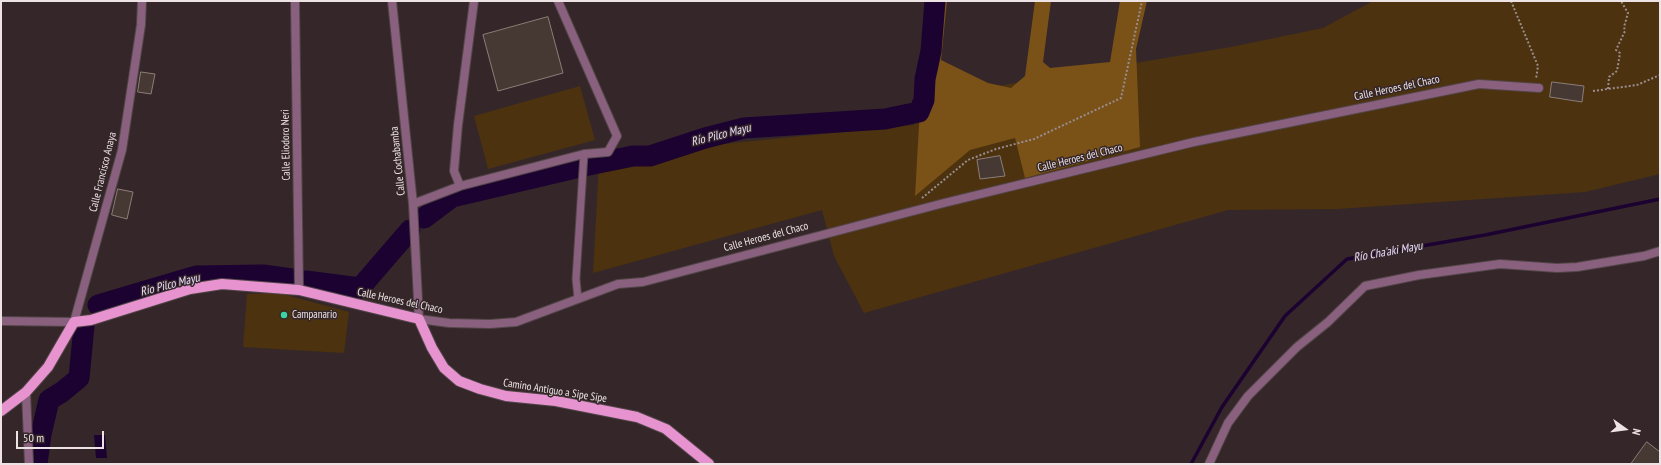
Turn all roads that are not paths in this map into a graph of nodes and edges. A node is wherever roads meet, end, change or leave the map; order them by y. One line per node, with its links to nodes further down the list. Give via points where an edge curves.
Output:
1 (142, 1): 15 (street, Calle Francisco Anaya, via 141,25 122,150)
2 (295, 1): 11 (street, Calle Eliodoro Neri)
3 (392, 1): 9 (street, Calle Cochabamba)
4 (474, 1): 8 (street, via 454,171)
5 (558, 1): 7 (street, via 617,136 608,152)
6 (1536, 88): 12 (street, Calle Heroes del Chaco, via 1479,84 1194,142 937,205 644,282 618,284)
7 (584, 154): 8 (street); 12 (lane, via 576,279)
8 (460, 186): 9 (street)
9 (413, 204): 13 (street, Calle Cochabamba)
10 (1660, 251): 20 (street, via 1577,267 1500,264 1419,275 1365,286 1328,322 1297,347 1248,396 1228,423)
11 (299, 290): 13 (main road, Calle Heroes del Chaco); 15 (main road, Calle Heroes del Chaco, via 222,284 190,289 91,320)
12 (578, 298): 13 (street, Calle Heroes del Chaco, via 516,322 449,323)
13 (419, 319): 19 (main road, Camino Antiguo a Sipe Sipe, via 444,368 459,380 506,396 556,401 637,417 666,429)
14 (1, 321): 15 (street, Calle Heroes del Chaco)
15 (74, 322): 16 (main road, via 48,367)
16 (26, 392): 17 (main road); 18 (street)
17 (1, 411)
18 (28, 464)
19 (709, 464)
20 (1209, 464)

